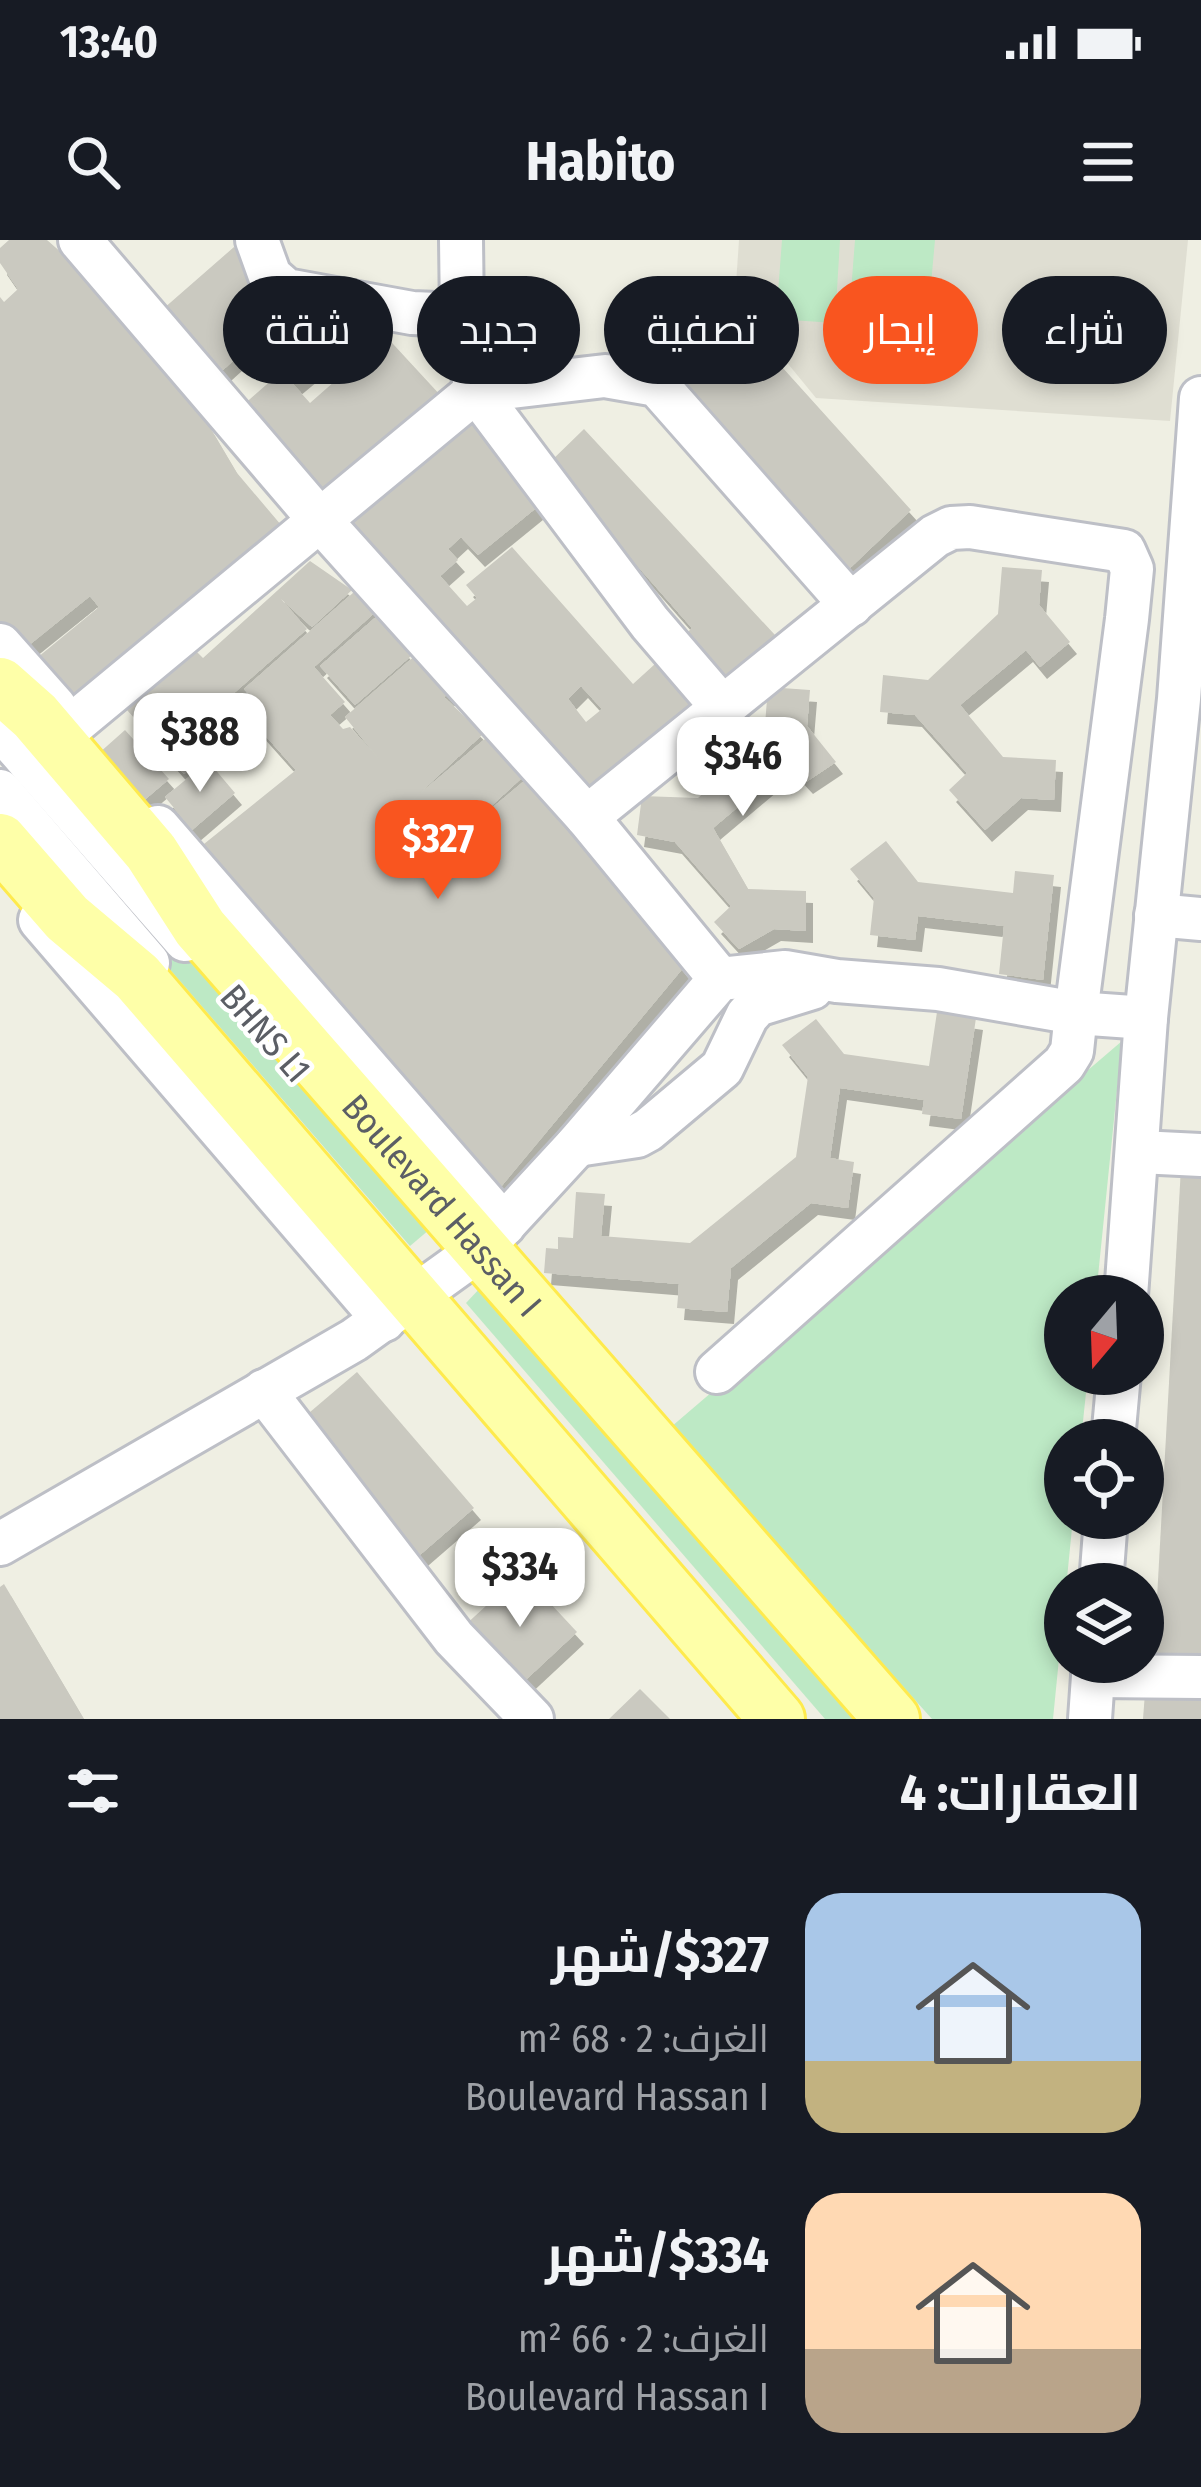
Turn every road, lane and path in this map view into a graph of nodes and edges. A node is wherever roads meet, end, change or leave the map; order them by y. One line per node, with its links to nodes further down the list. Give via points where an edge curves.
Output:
1 (80, 240): 10 (street)
2 (257, 240): 5 (street, via 270,276 286,290)
3 (460, 240): 4 (street)
4 (461, 276)
5 (417, 313)
6 (475, 384): 7 (street)
7 (476, 391): 10 (street); 11 (street, via 605,376 657,385); 15 (street)
8 (1201, 398): 9 (street)
9 (1200, 412): 14 (street)
10 (318, 518): 16 (street); 19 (street)
11 (851, 604): 15 (street); 27 (street, via 951,528 1124,551 1130,560)
12 (0, 645): 16 (street)
13 (0, 685): 32 (main road, Boulevard Hassan I, via 151,852)
14 (1190, 699): 22 (street)
15 (723, 709): 19 (street)
16 (71, 726): 32 (street)
17 (0, 728): 32 (street, BHNS L1)
18 (0, 791): 32 (street, BHNS L1, via 296,1133)
19 (587, 817): 25 (street)
20 (0, 841): 23 (main road, Boulevard Hassan I)
21 (0, 873): 23 (street)
22 (1156, 915): 24 (street); 28 (street)
23 (53, 918): 32 (main road, Boulevard Hassan I, via 137,977)
24 (1201, 919)
25 (720, 979): 26 (street, via 784,972); 29 (street)
26 (837, 982): 27 (street, via 938,989); 29 (street, via 757,1005 722,1068 648,1130)
27 (1076, 1013): 28 (street); 34 (street, via 1064,1064)
28 (1146, 1018): 30 (street)
29 (578, 1145): 32 (street)
30 (1139, 1151): 31 (street); 33 (street)
31 (1201, 1155)
32 (447, 1273): 35 (street); 41 (main road, Boulevard Hassan I); 42 (street, BHNS L1); 43 (street, BHNS L1); 44 (main road, Boulevard Hassan I)
33 (1128, 1275)
34 (717, 1372)
35 (264, 1391): 36 (street); 40 (street, via 454,1638)
36 (0, 1544)
37 (1164, 1674): 38 (street)
38 (1201, 1677)
39 (1092, 1683): 45 (street)
40 (532, 1719)
41 (777, 1719)
42 (806, 1719)
43 (864, 1719)
44 (892, 1719)
45 (1090, 1719)

